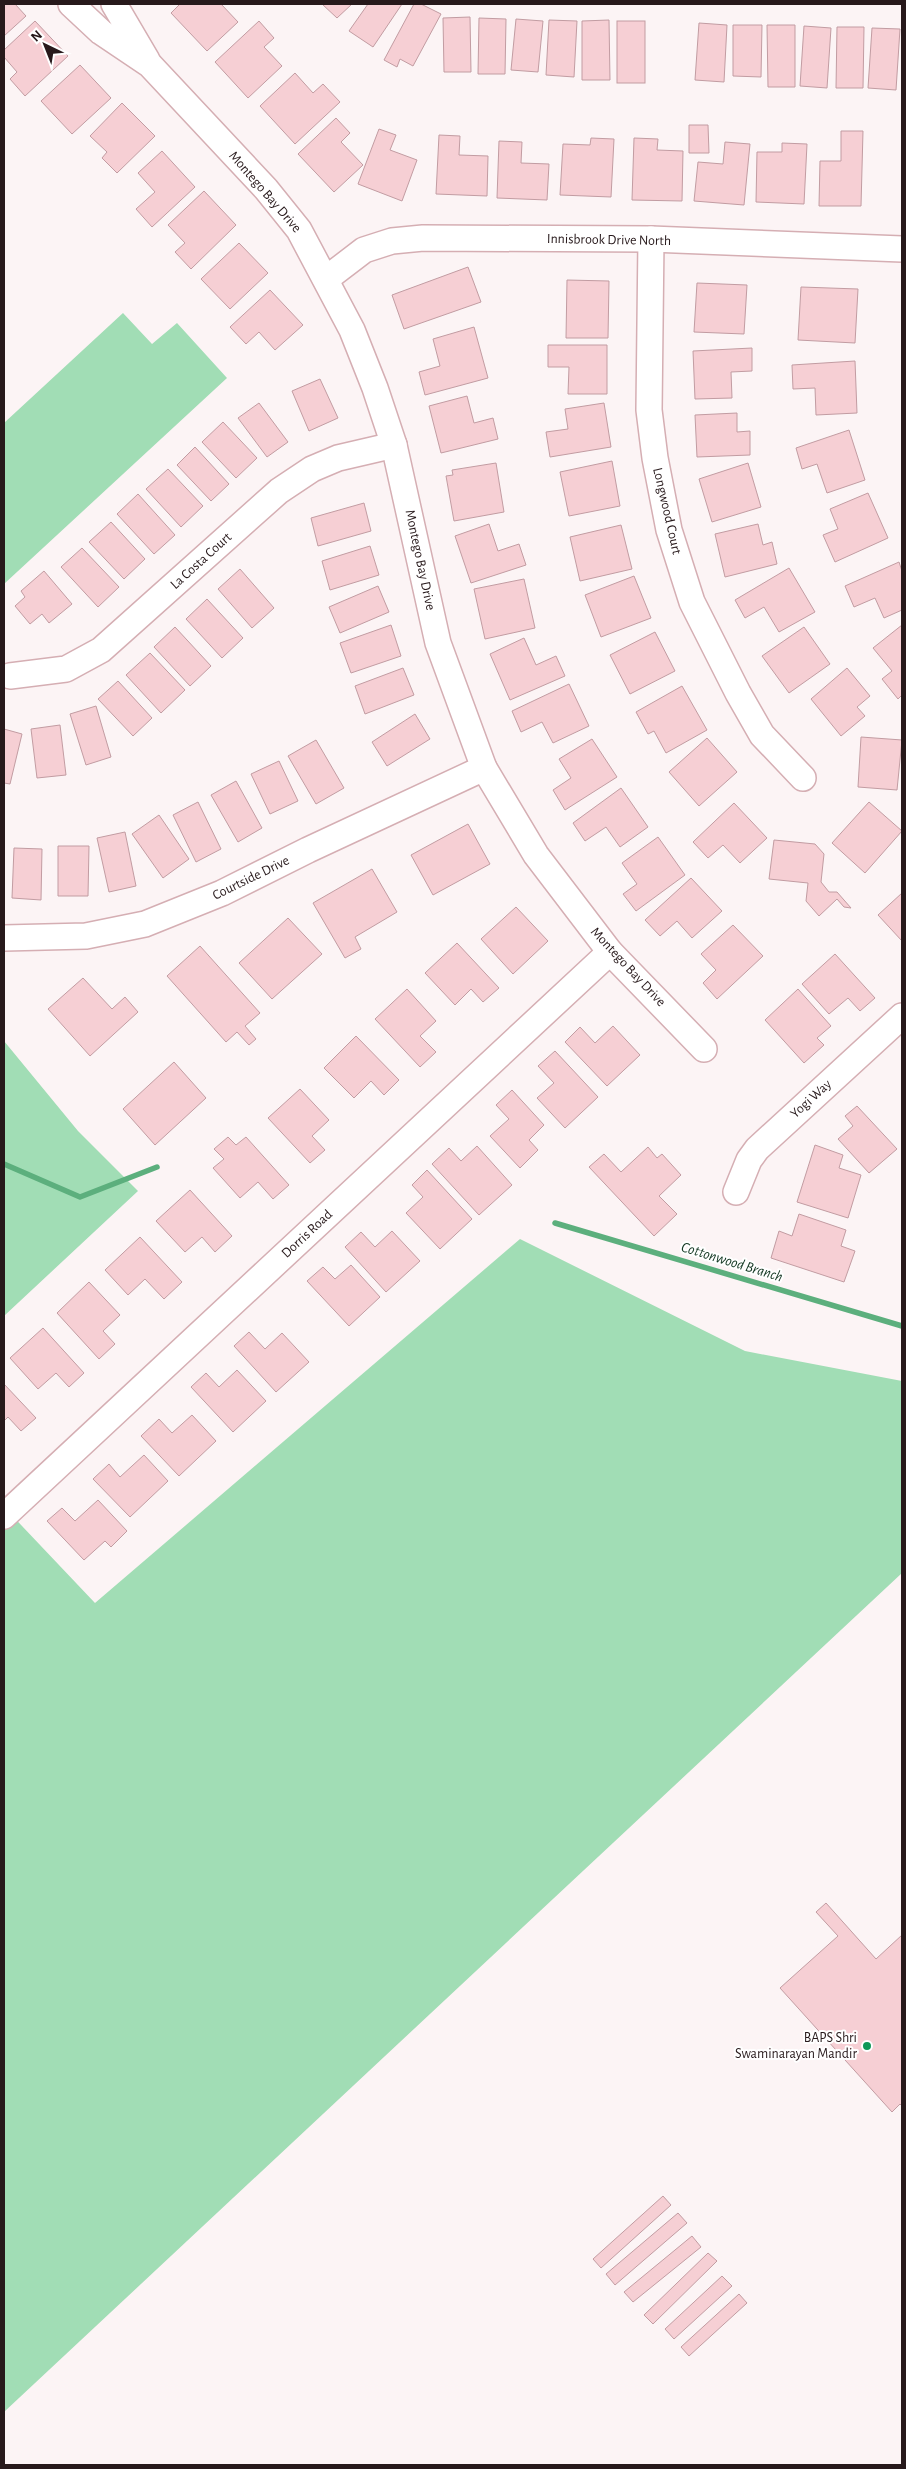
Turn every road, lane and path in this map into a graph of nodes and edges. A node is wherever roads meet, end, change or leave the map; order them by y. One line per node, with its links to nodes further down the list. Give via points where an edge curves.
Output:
1 (71, 4): 3 (street, Montego Bay Drive, via 102,32)
2 (114, 4): 3 (street, Montego Bay Drive)
3 (150, 65): 6 (street, Montego Bay Drive, via 266,189 299,230)
4 (651, 239): 5 (street, Innisbrook Drive North); 6 (street, Innisbrook Drive North, via 392,240 364,250); 10 (street, Longwood Court, via 650,410 668,530 692,602 738,693 762,735)
5 (902, 249)
6 (326, 279): 7 (street, Montego Bay Drive, via 352,330)
7 (394, 445): 8 (street, La Costa Court, via 338,458 312,469 278,491 101,650 66,669); 9 (street, Montego Bay Drive, via 438,643)
8 (10, 676)
9 (484, 768): 11 (street, Courtside Drive, via 222,893 144,924 86,936); 12 (street, Montego Bay Drive, via 536,855)
10 (803, 778)
11 (4, 938)
12 (610, 952): 14 (street, Montego Bay Drive); 16 (street, Dorris Road)
13 (902, 1016): 15 (street, Yogi Way, via 757,1149)
14 (704, 1049)
15 (736, 1192)
16 (4, 1516)

